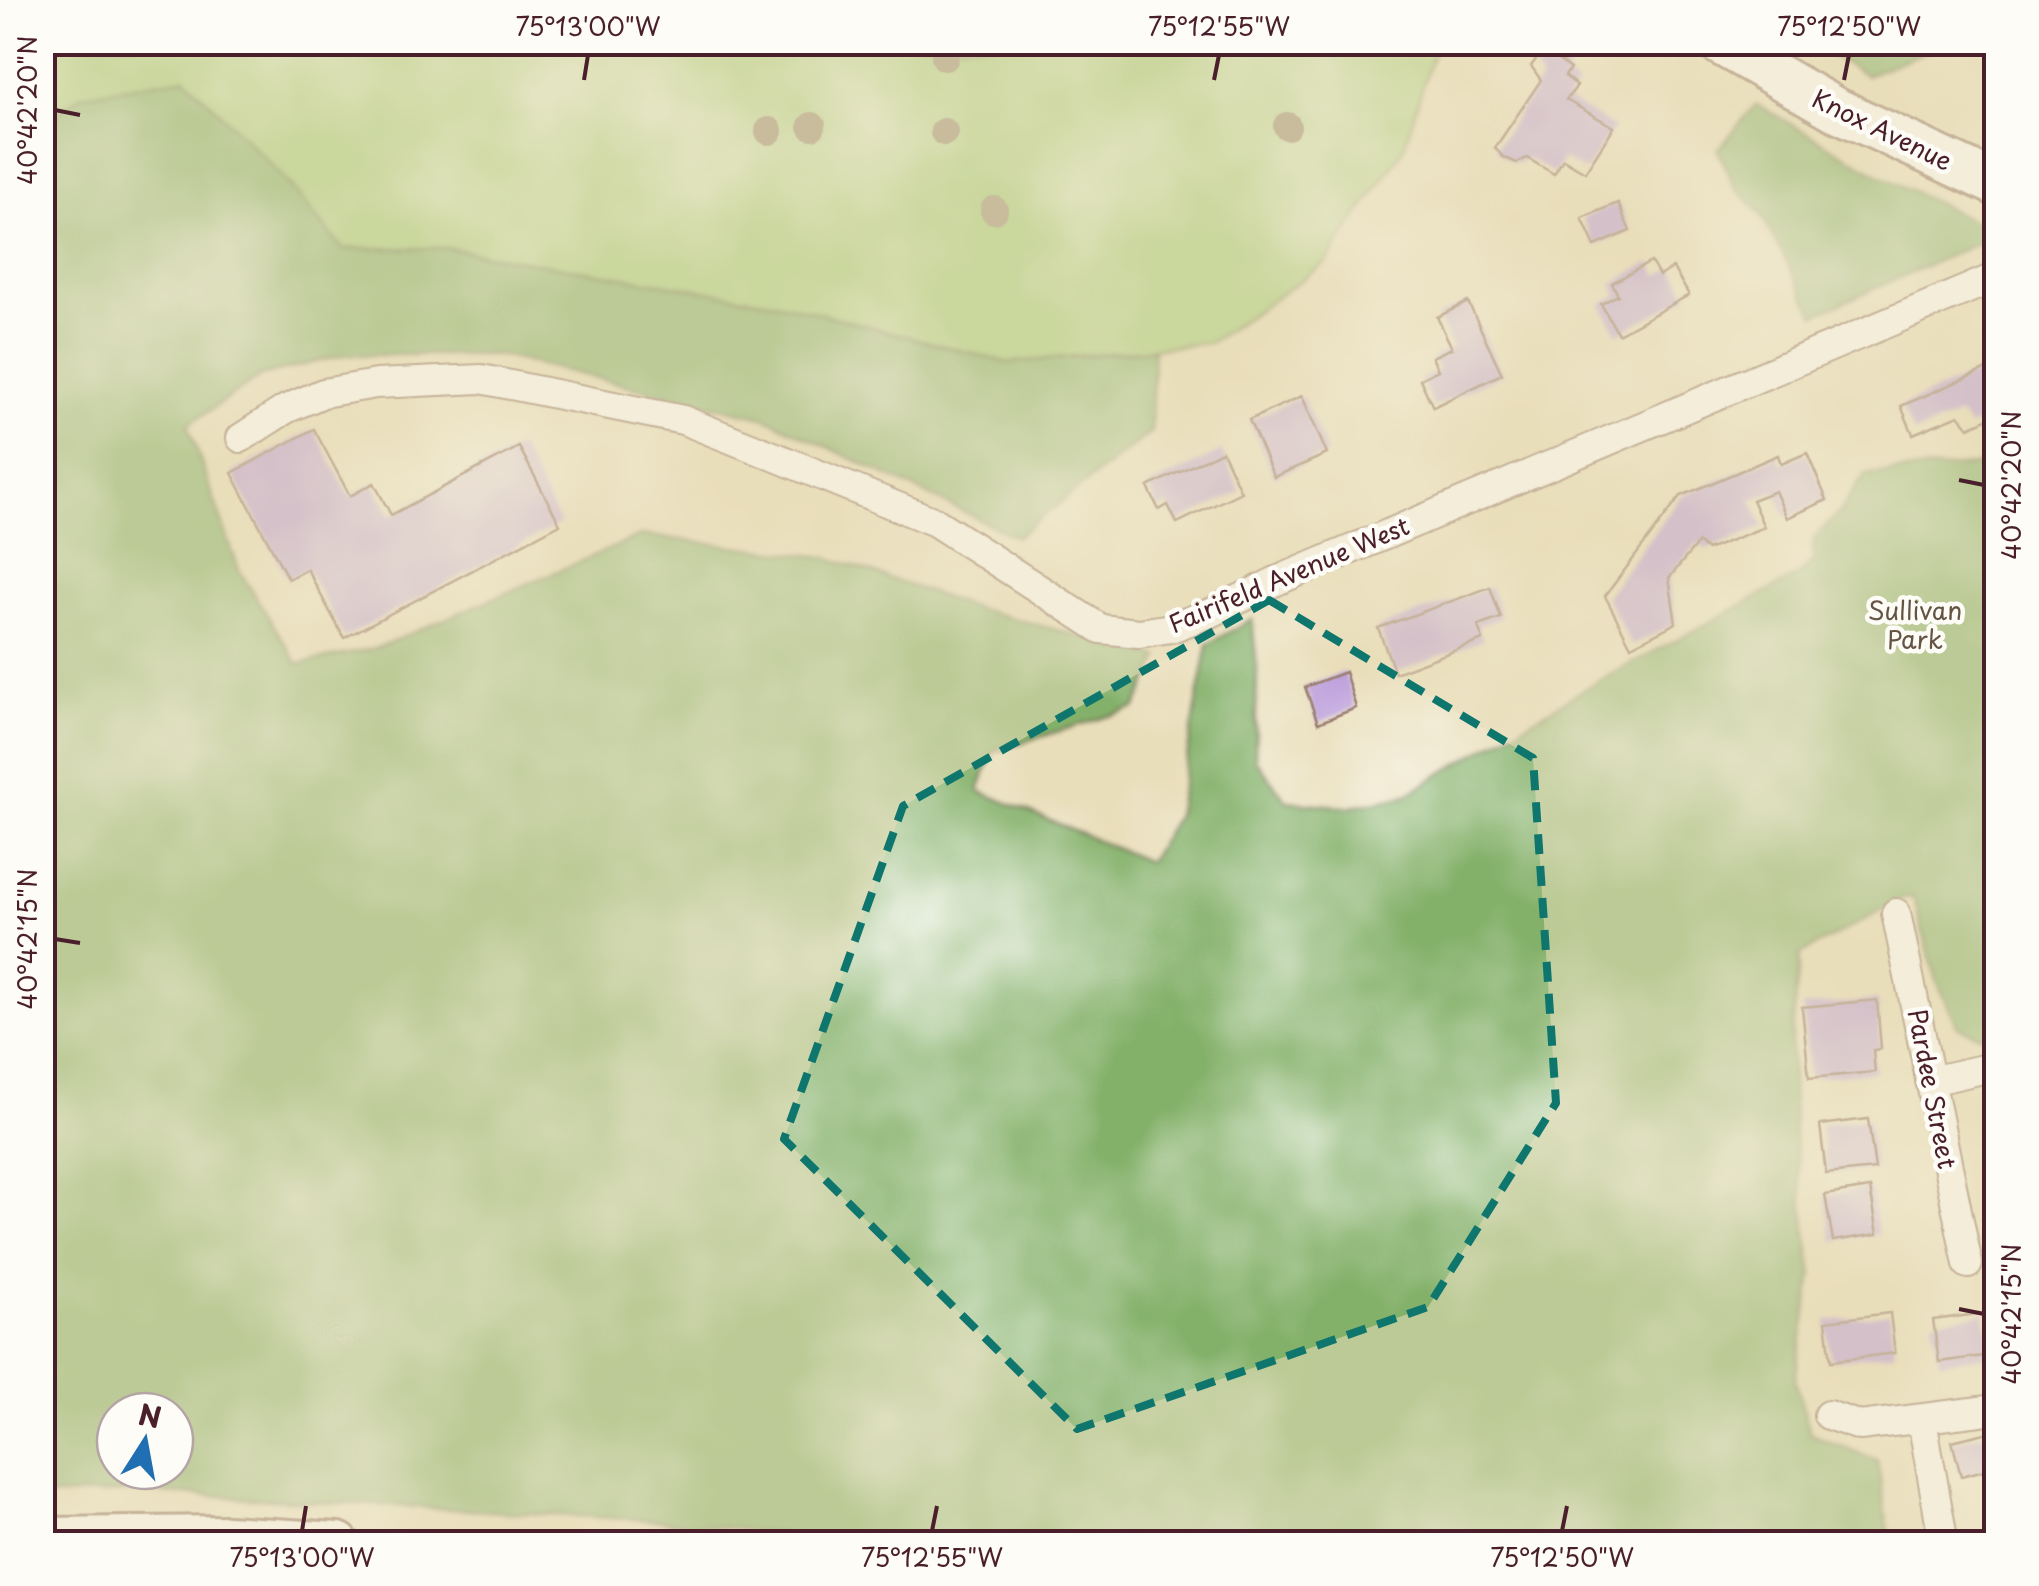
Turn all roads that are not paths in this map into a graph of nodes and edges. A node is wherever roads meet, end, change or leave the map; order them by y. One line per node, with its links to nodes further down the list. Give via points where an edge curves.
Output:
1 (1718, 42): 2 (main road, Knox Avenue, via 1836,109)
2 (1996, 184)
3 (1996, 278): 4 (street, Fairifeld Avenue West, via 1214,612 1140,633 1101,630 934,522 684,420 517,384 415,380 323,394)
4 (241, 438)
5 (1896, 914): 7 (street, Pardee Street)
6 (1996, 1066): 7 (street)
7 (1930, 1081): 8 (street, Pardee Street)
8 (1968, 1264)
9 (1996, 1408): 11 (street)
10 (1828, 1416): 11 (street, via 1860,1426)
11 (1922, 1420): 14 (street)
12 (42, 1539): 13 (main road, via 227,1537)
13 (338, 1544)
14 (1944, 1544)

